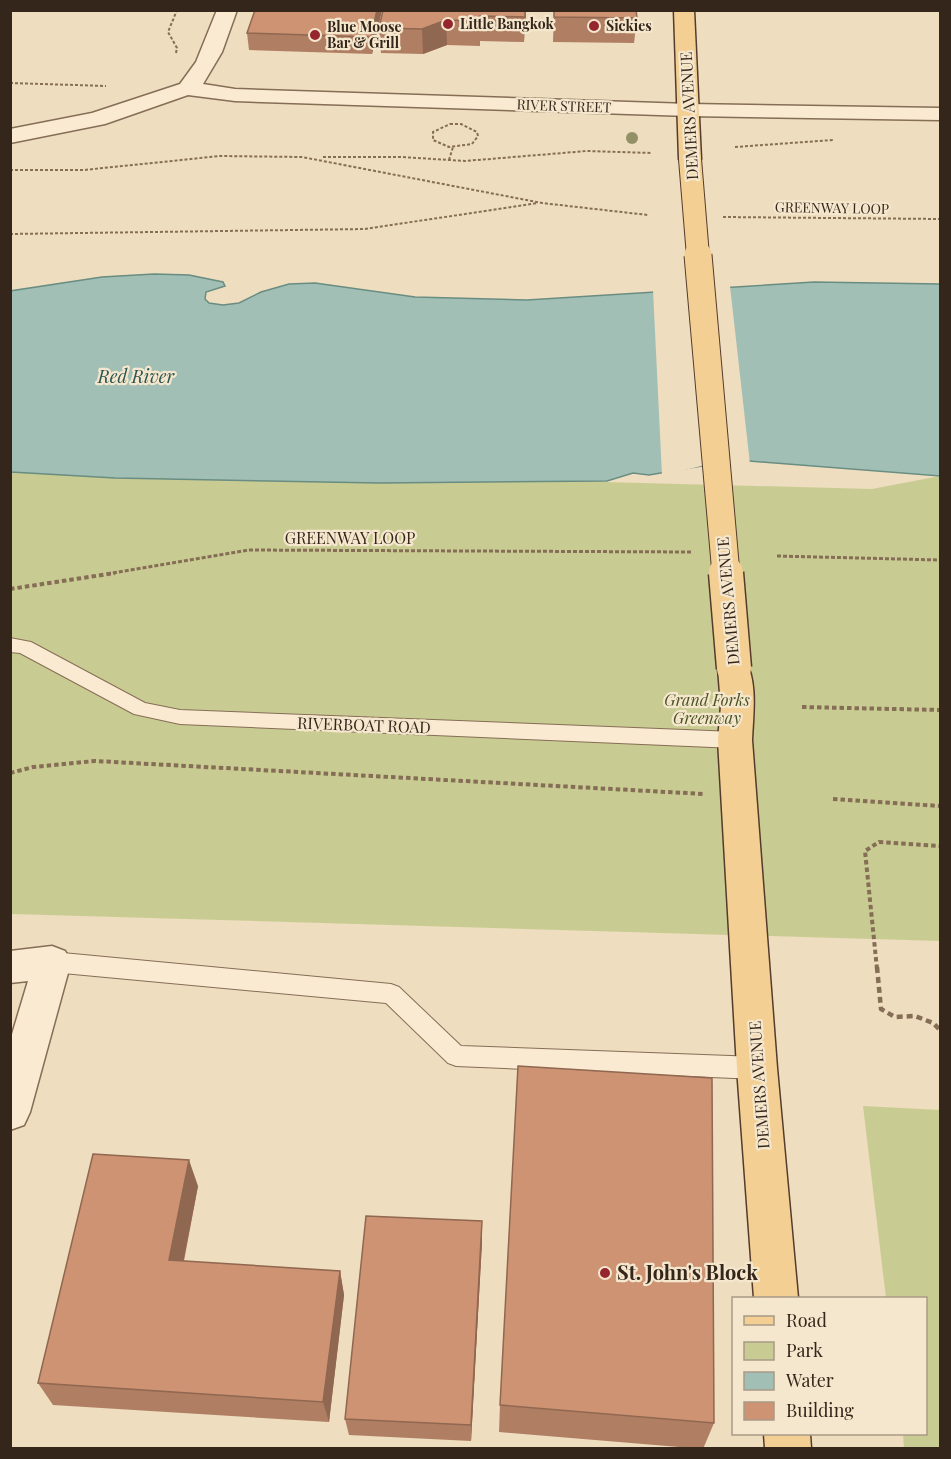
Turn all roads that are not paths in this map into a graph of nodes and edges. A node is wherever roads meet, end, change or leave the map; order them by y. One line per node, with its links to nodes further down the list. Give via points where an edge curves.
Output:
1 (227, 10): 4 (street, via 205,66)
2 (684, 10): 5 (main road, DEMERS AVENUE)
3 (182, 54): 6 (street, via 183,69)
4 (188, 88): 5 (street, RIVER STREET, via 235,95); 6 (street)
5 (689, 110): 7 (street, RIVER STREET); 10 (main road, DEMERS AVENUE, bridge, via 737,706)
6 (123, 111): 8 (street)
7 (940, 114)
8 (10, 136)
9 (10, 645): 10 (lane, RIVERBOAT ROAD, via 24,647 141,709 180,717)
10 (735, 740): 13 (main road, DEMERS AVENUE)
11 (52, 962): 12 (street); 13 (lane, via 391,994 456,1056); 14 (street)
12 (10, 967)
13 (757, 1068): 15 (main road, DEMERS AVENUE)
14 (10, 1112)
15 (776, 1297)

